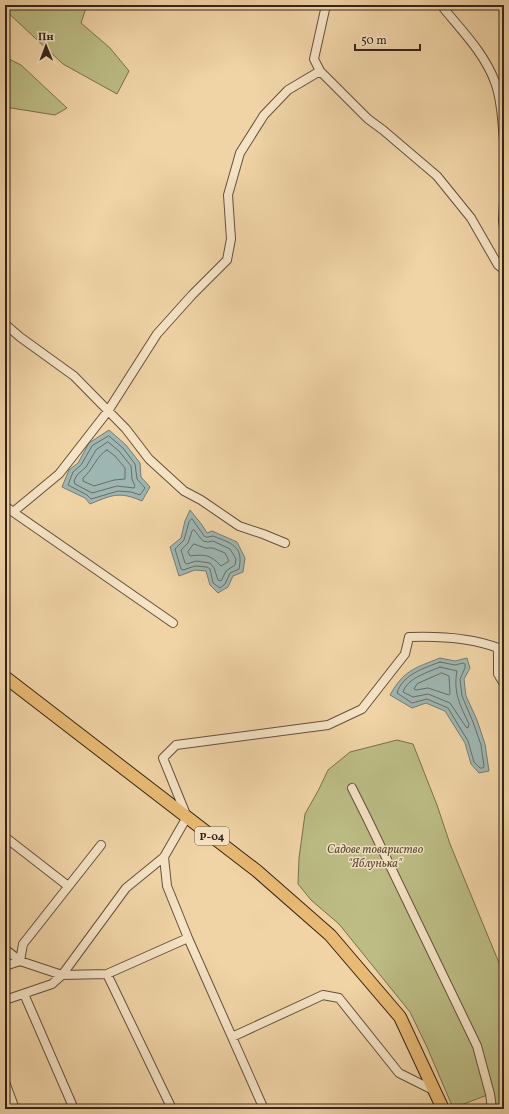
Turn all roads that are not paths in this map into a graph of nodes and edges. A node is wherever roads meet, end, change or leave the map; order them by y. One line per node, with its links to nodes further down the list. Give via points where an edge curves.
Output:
1 (326, 5): 3 (street, via 314,59)
2 (441, 5): 4 (street, via 481,54 495,82 502,110)
3 (320, 71): 7 (street, via 368,119 437,176 471,218); 9 (street, via 288,90 264,115 240,153 228,195 231,238 227,260 157,334)
4 (504, 140)
5 (504, 202): 6 (street)
6 (504, 229)
7 (504, 270)
8 (5, 324): 9 (street, via 74,376)
9 (108, 411): 11 (street, via 59,474); 12 (street, via 149,459 184,491 239,526)
10 (5, 506): 11 (street)
11 (13, 512): 13 (street)
12 (285, 543)
13 (173, 623)
14 (501, 647): 16 (street, via 498,674); 18 (street, via 436,636 408,637 405,654 362,709 328,725 176,746 163,758)
15 (5, 677): 18 (main road, Р-04)
16 (504, 684)
17 (352, 788): 39 (street, via 477,1046)
18 (187, 817): 21 (street); 33 (main road, Р-04, via 257,871 330,935 400,1017)
19 (5, 838): 22 (street)
20 (101, 845): 22 (street)
21 (164, 857): 23 (street, via 167,886); 28 (street, via 126,888)
22 (68, 886): 25 (street, via 23,944)
23 (188, 938): 27 (street); 31 (street)
24 (5, 949): 25 (street)
25 (20, 960): 26 (street); 28 (street)
26 (5, 966)
27 (108, 974): 28 (street); 36 (street)
28 (62, 975): 29 (street, via 52,984)
29 (24, 994): 30 (street); 35 (street)
30 (5, 1000)
31 (232, 1036): 33 (street, via 323,995 339,998 400,1073); 37 (street)
32 (5, 1082): 34 (street)
33 (435, 1091): 38 (main road, Р-04)
34 (16, 1109)
35 (74, 1109)
36 (172, 1109)
37 (262, 1109)
38 (443, 1109)
39 (492, 1109)

